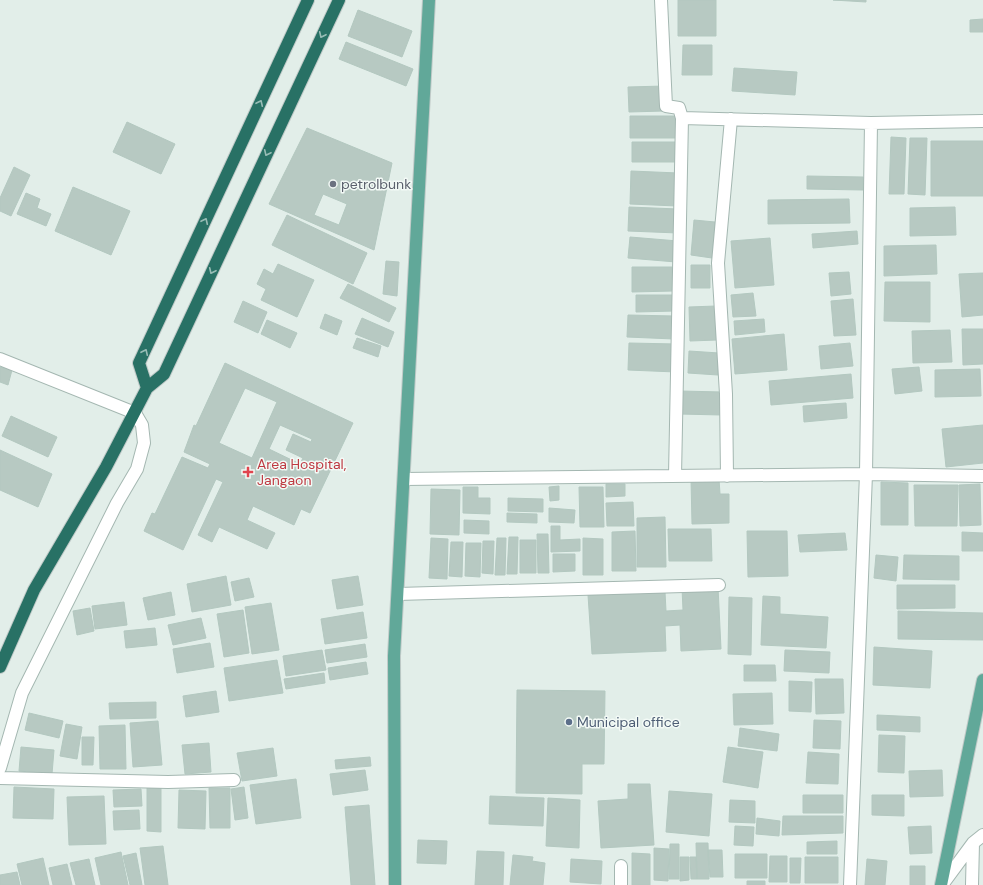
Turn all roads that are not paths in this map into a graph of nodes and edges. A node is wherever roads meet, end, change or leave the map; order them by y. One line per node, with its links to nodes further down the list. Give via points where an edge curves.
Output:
1 (308, 0): 10 (highway, one-way to 1, via 140,363)
2 (339, 0): 10 (highway, one-way to 10, via 164,374)
3 (429, 0): 16 (main road)
4 (661, 0): 5 (street, via 666,106 679,108)
5 (682, 118): 6 (street); 13 (street)
6 (731, 119): 8 (street); 14 (street, via 718,263 726,394)
7 (983, 121): 8 (street)
8 (871, 123): 12 (street)
9 (0, 359): 11 (street)
10 (147, 388): 11 (highway)
11 (135, 413): 19 (highway, via 34,590); 21 (street, via 142,425 144,443 136,469 22,693)
12 (866, 474): 14 (street); 15 (street); 29 (street)
13 (675, 476): 14 (street); 16 (street)
14 (727, 476)
15 (983, 476)
16 (404, 479): 18 (main road)
17 (719, 585): 18 (street)
18 (398, 594): 27 (main road, via 394,656)
19 (0, 667)
20 (983, 680): 30 (main road)
21 (0, 768)
22 (0, 778): 23 (street, via 168,782)
23 (234, 780)
24 (983, 835): 25 (street)
25 (973, 843): 30 (street); 31 (street)
26 (621, 866): 28 (street)
27 (395, 885)
28 (621, 885)
29 (850, 885)
30 (941, 885)
31 (972, 885)

